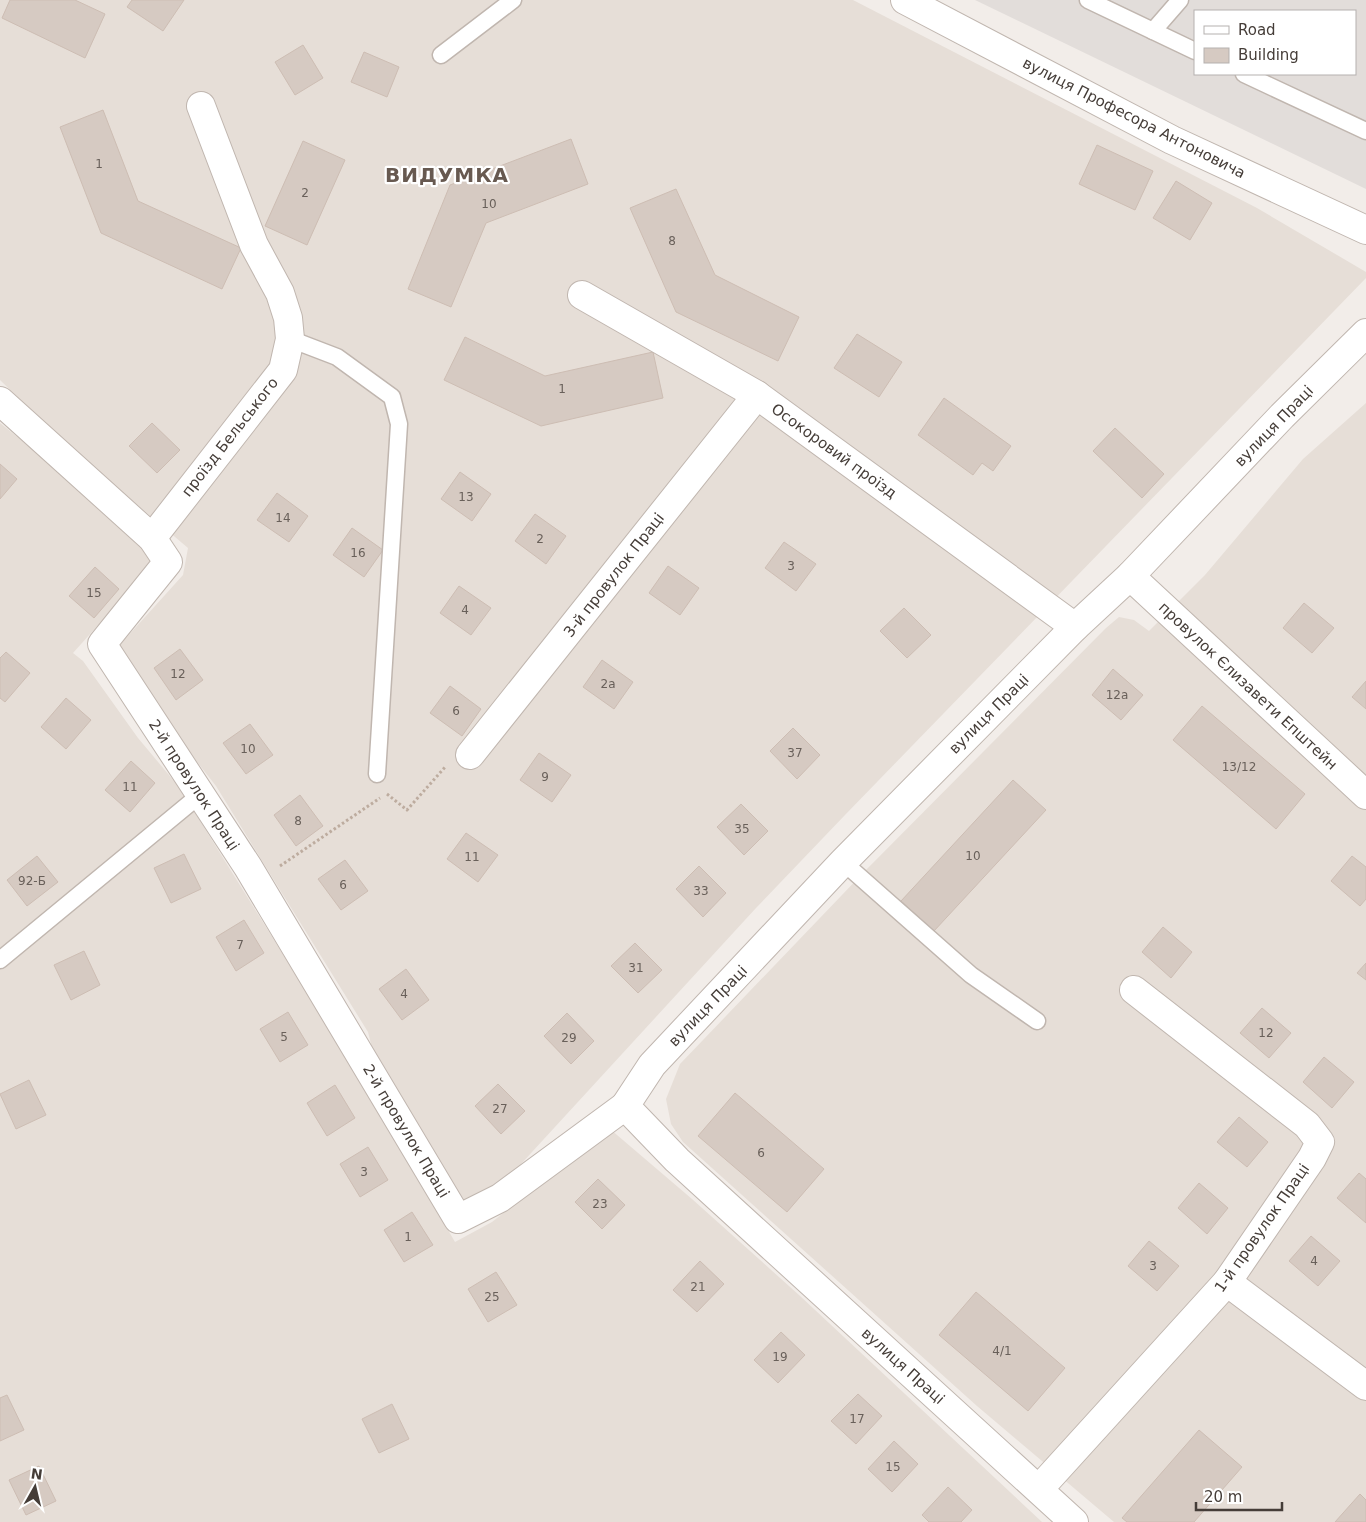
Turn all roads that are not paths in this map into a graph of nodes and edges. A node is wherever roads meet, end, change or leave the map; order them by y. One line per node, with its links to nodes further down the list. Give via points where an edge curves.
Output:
1 (513, 0): 7 (lane)
2 (905, 0): 11 (street, вулиця Професора Антоновича, via 1172,140)
3 (1088, 0): 5 (lane)
4 (1180, 0): 5 (lane)
5 (1153, 31): 6 (lane)
6 (1194, 51)
7 (440, 55)
8 (1246, 75): 10 (lane)
9 (201, 106): 14 (street, проїзд Бельського, via 254,245 280,293 288,318)
10 (1366, 131)
11 (1366, 230)
12 (582, 295): 15 (street, Осокоровий проїзд)
13 (1366, 333): 18 (street, вулиця Праці)
14 (290, 339): 17 (street, проїзд Бельського, via 283,370); 21 (lane, via 336,357 392,398 399,424)
15 (757, 395): 19 (street, Осокоровий проїзд); 20 (street, 3-й провулок Праці)
16 (0, 401): 17 (street, 2-й провулок Праці)
17 (152, 538): 22 (street, 2-й провулок Праці, via 168,562 102,644)
18 (1130, 576): 19 (street, вулиця Праці); 23 (street, провулок Єлизавети Епштейн)
19 (1075, 627): 24 (street, вулиця Праці)
20 (470, 755)
21 (377, 774)
22 (201, 794): 25 (lane); 29 (street, 2-й провулок Праці)
23 (1366, 795)
24 (843, 862): 27 (lane, via 970,975); 28 (street, вулиця Праці, via 652,1065)
25 (0, 960)
26 (1134, 990): 30 (street, 1-й провулок Праці, via 1307,1126 1320,1142)
27 (1038, 1021)
28 (625, 1106): 29 (street, вулиця Праці, via 500,1198); 32 (street, вулиця Праці, via 677,1160)
29 (458, 1219)
30 (1227, 1282): 31 (street); 32 (street, 1-й провулок Праці)
31 (1366, 1386)
32 (1039, 1490): 33 (street, вулиця Праці)
33 (1074, 1522)

